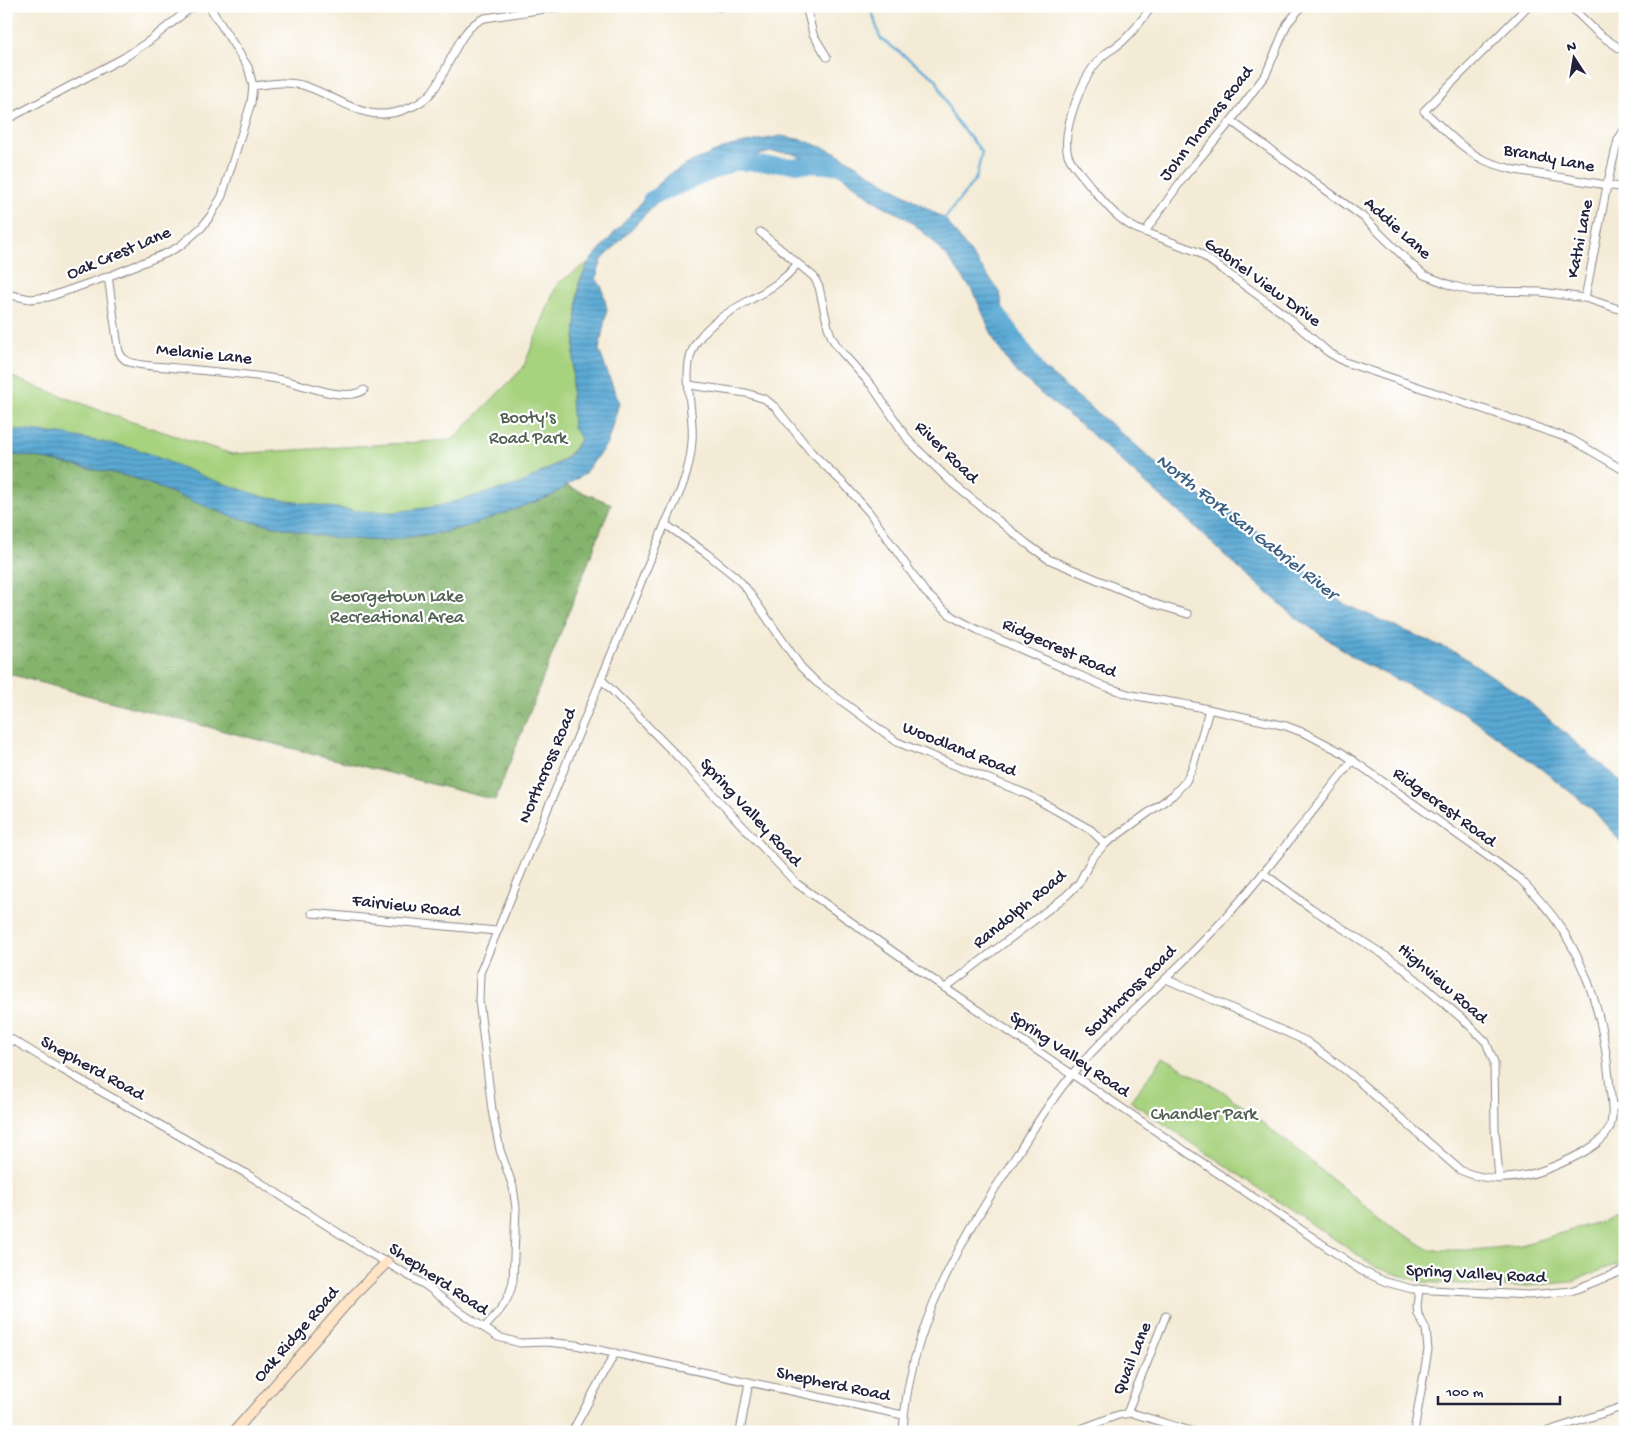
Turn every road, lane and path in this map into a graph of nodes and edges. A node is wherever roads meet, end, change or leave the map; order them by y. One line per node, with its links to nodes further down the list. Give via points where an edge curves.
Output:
1 (192, 6): 12 (street, via 125,56)
2 (209, 6): 11 (street, via 248,67)
3 (564, 6): 11 (street, via 477,21 468,29 430,94 396,113 361,112 295,84 283,82)
4 (806, 6): 10 (street, via 813,34)
5 (1152, 6): 18 (street, Gabriel View Drive, via 1123,42 1094,66 1078,96 1066,140 1070,160 1103,201 1129,225)
6 (1302, 6): 13 (street, John Thomas Road, via 1287,24 1266,74)
7 (1528, 6): 15 (street, Brandy Lane, via 1424,111 1462,145 1498,166)
8 (1570, 6): 9 (street, via 1599,34)
9 (1625, 52)
10 (827, 57)
11 (253, 86): 20 (street, Oak Crest Lane, via 251,103 222,196 202,227 167,253)
12 (6, 120)
13 (1231, 121): 18 (street, John Thomas Road, via 1184,177); 22 (street, Addie Lane, via 1363,216 1424,274 1473,291 1541,292)
14 (1625, 128): 15 (street, Kathi Lane, via 1618,140)
15 (1607, 186): 16 (street, Brandy Lane); 22 (street, Kathi Lane)
16 (1625, 188)
17 (760, 232): 19 (street, River Road)
18 (1145, 232): 26 (street, Gabriel View Drive, via 1198,252 1345,362 1571,439)
19 (798, 264): 24 (street, Northcross Road, via 775,285 713,323 696,343 690,356); 28 (street, River Road, via 814,277 828,327 839,349 872,386 909,441 952,484 1048,559 1158,606)
20 (108, 276): 21 (street, Oak Crest Lane, via 49,297 30,299); 25 (street, Melanie Lane, via 118,347 127,361 291,381 342,395)
21 (6, 294)
22 (1585, 298): 23 (street, Addie Lane)
23 (1625, 311)
24 (689, 385): 27 (street, Northcross Road, via 693,439 690,464); 30 (street, Ridgecrest Road, via 746,393 765,399 776,408 812,453 869,512 925,592 953,616 1106,688)
25 (364, 390)
26 (1625, 471)
27 (665, 524): 29 (street, Northcross Road); 32 (street, Woodland Road, via 736,577 801,667 886,736 1029,795 1091,830)
28 (1188, 614)
29 (601, 679): 35 (street, Northcross Road); 37 (street, Spring Valley Road, via 796,883)
30 (1210, 710): 31 (street, Ridgecrest Road, via 1286,726 1322,741); 32 (street, Randolph Road, via 1186,781 1172,795)
31 (1352, 760): 33 (street, Southcross Road); 41 (street, Ridgecrest Road, via 1520,879 1548,910 1572,948 1592,991 1603,1033)
32 (1104, 844): 37 (street, Randolph Road, via 1092,858 1079,883 1066,896)
33 (1263, 873): 36 (street, Southcross Road); 43 (street, Highview Road, via 1398,964 1486,1042 1494,1062)
34 (312, 913): 35 (street, Fairview Road)
35 (496, 931): 48 (street, Northcross Road, via 480,973 478,1000 495,1130 514,1194 516,1214 511,1292 505,1305)
36 (1166, 979): 40 (street, Southcross Road); 43 (street, Ridgecrest Road, via 1306,1041 1348,1072 1460,1170)
37 (945, 988): 40 (street, Spring Valley Road)
38 (9, 1038): 39 (street); 44 (street, Shepherd Road, via 247,1174)
39 (6, 1047)
40 (1072, 1074): 46 (street, Spring Valley Road, via 1362,1270 1386,1282); 53 (street, Southcross Road, via 972,1224 956,1255 923,1328)
41 (1612, 1106): 42 (street); 43 (street, Ridgecrest Road, via 1611,1126 1594,1145 1544,1170)
42 (1625, 1107)
43 (1499, 1179)
44 (387, 1262): 48 (street, Shepherd Road); 54 (street, Oak Ridge Road)
45 (1625, 1270): 46 (street, Spring Valley Road, via 1571,1291 1543,1295)
46 (1419, 1289): 60 (street, via 1418,1314 1426,1329 1428,1350)
47 (1166, 1316): 52 (street, Quail Lane)
48 (484, 1328): 49 (street, Shepherd Road, via 509,1341 561,1343)
49 (615, 1353): 50 (street, Shepherd Road); 55 (street)
50 (749, 1382): 53 (street, Shepherd Road); 56 (street)
51 (1625, 1406): 61 (street)
52 (1127, 1413): 58 (street); 59 (street)
53 (904, 1415): 57 (street, Southcross Road)
54 (234, 1432)
55 (572, 1432)
56 (740, 1432)
57 (902, 1432)
58 (1073, 1432)
59 (1194, 1432)
60 (1414, 1432)
61 (1545, 1432)

